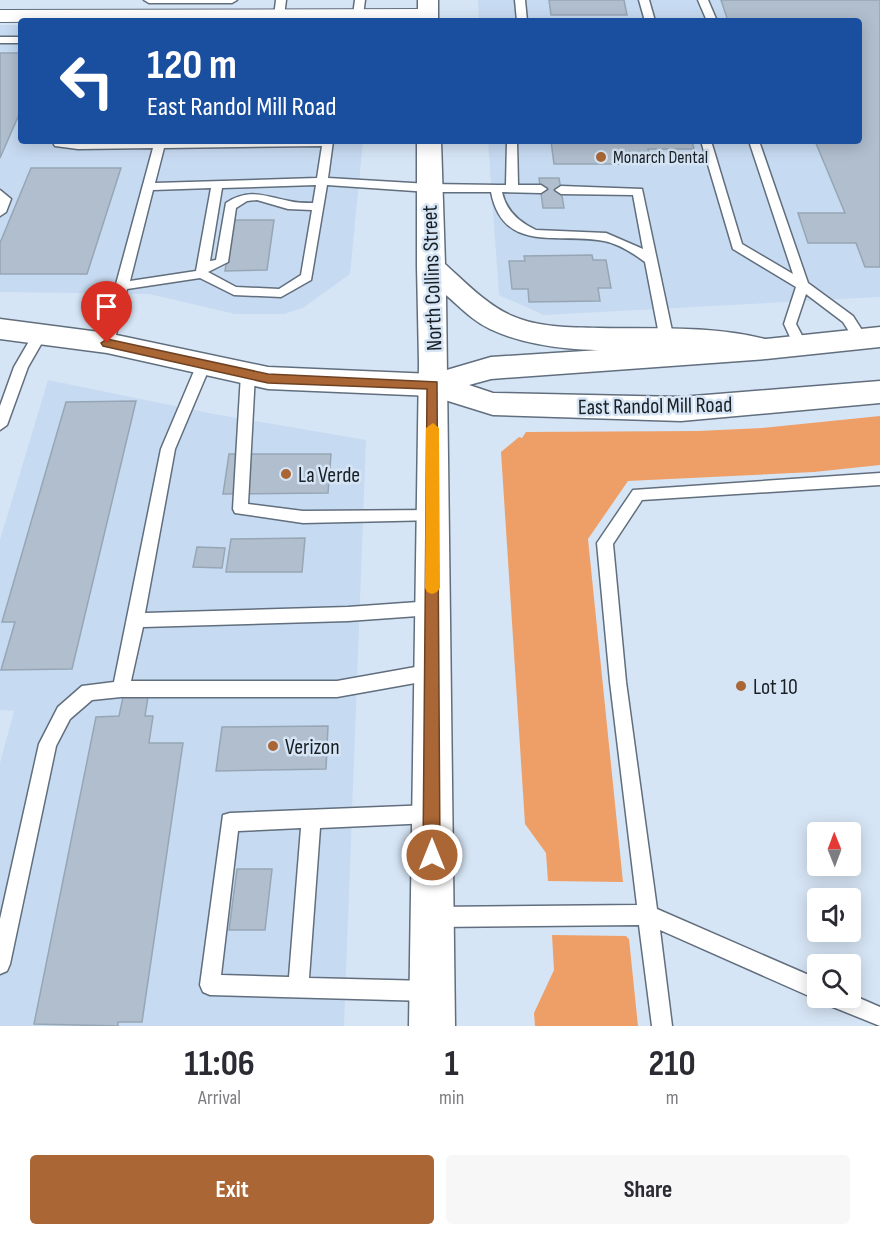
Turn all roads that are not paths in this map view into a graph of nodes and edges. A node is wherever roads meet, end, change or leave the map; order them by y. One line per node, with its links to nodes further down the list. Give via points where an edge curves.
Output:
1 (150, 0): 10 (lane)
2 (520, 0): 12 (lane)
3 (644, 0): 13 (lane)
4 (704, 0): 14 (lane)
5 (232, 5): 7 (street); 10 (street)
6 (121, 8): 10 (street); 11 (street)
7 (280, 8): 8 (street)
8 (359, 8): 9 (street)
9 (428, 12)
10 (184, 13)
11 (0, 16)
12 (522, 18)
13 (649, 18)
14 (711, 18)
15 (0, 40): 16 (lane)
16 (18, 40)
17 (59, 144): 18 (lane)
18 (108, 144): 19 (lane)
19 (159, 144): 27 (lane)
20 (328, 144): 25 (lane)
21 (429, 144): 28 (main road, North Collins Street)
22 (512, 144): 30 (lane)
23 (707, 144): 39 (lane, via 737,246)
24 (755, 144): 39 (lane)
25 (322, 181): 26 (lane); 28 (lane); 34 (lane)
26 (217, 184): 27 (lane); 38 (lane)
27 (148, 187): 40 (lane)
28 (429, 188): 29 (lane); 37 (main road, North Collins Street)
29 (496, 188): 30 (lane); 36 (lane, via 499,206 518,226 538,236 604,237 630,246)
30 (512, 188): 31 (lane)
31 (541, 189)
32 (561, 190): 36 (lane, via 638,192)
33 (0, 194): 35 (lane, via 5,199)
34 (318, 207): 38 (lane, via 285,204 257,195 238,199 230,206 222,262); 38 (lane, via 307,277 281,293 234,291)
35 (0, 212)
36 (651, 261): 44 (lane)
37 (430, 266): 44 (main road, via 504,325 547,337); 50 (main road, North Collins Street)
38 (202, 271): 40 (lane)
39 (803, 285): 43 (lane); 46 (lane, via 790,324)
40 (122, 286): 45 (lane)
41 (0, 329): 42 (main road, East Randol Mill Road)
42 (40, 334): 45 (main road, East Randol Mill Road); 52 (lane, via 21,367)
43 (870, 337): 46 (main road, East Randol Mill Road)
44 (667, 340): 47 (main road)
45 (107, 343): 48 (main road, East Randol Mill Road)
46 (800, 345): 47 (main road, East Randol Mill Road)
47 (766, 349): 50 (main road, East Randol Mill Road, via 491,368)
48 (204, 364): 49 (main road, East Randol Mill Road); 56 (lane, via 168,449)
49 (248, 374): 50 (main road, East Randol Mill Road, via 346,383); 54 (lane, via 240,509 303,517)
50 (433, 385): 51 (main road, East Randol Mill Road, via 493,404 681,409); 54 (main road, North Collins Street)
51 (880, 392)
52 (0, 425)
53 (880, 479): 61 (lane, via 638,494 605,543 618,682)
54 (433, 516): 55 (main road, North Collins Street)
55 (432, 608): 56 (lane); 57 (main road, North Collins Street)
56 (136, 620): 58 (lane)
57 (432, 672): 58 (lane, via 337,688); 59 (main road, North Collins Street)
58 (121, 689): 63 (lane, via 88,692 64,713 48,744)
59 (432, 814): 60 (lane); 62 (main road, North Collins Street)
60 (311, 819): 65 (lane); 65 (lane, via 230,822 210,985)
61 (648, 915): 62 (lane); 64 (lane); 69 (lane)
62 (432, 917): 66 (main road, North Collins Street)
63 (0, 964)
64 (807, 985)
65 (298, 987): 66 (lane)
66 (432, 1008)
67 (859, 1008): 68 (lane)
68 (880, 1017)
69 (662, 1026)

